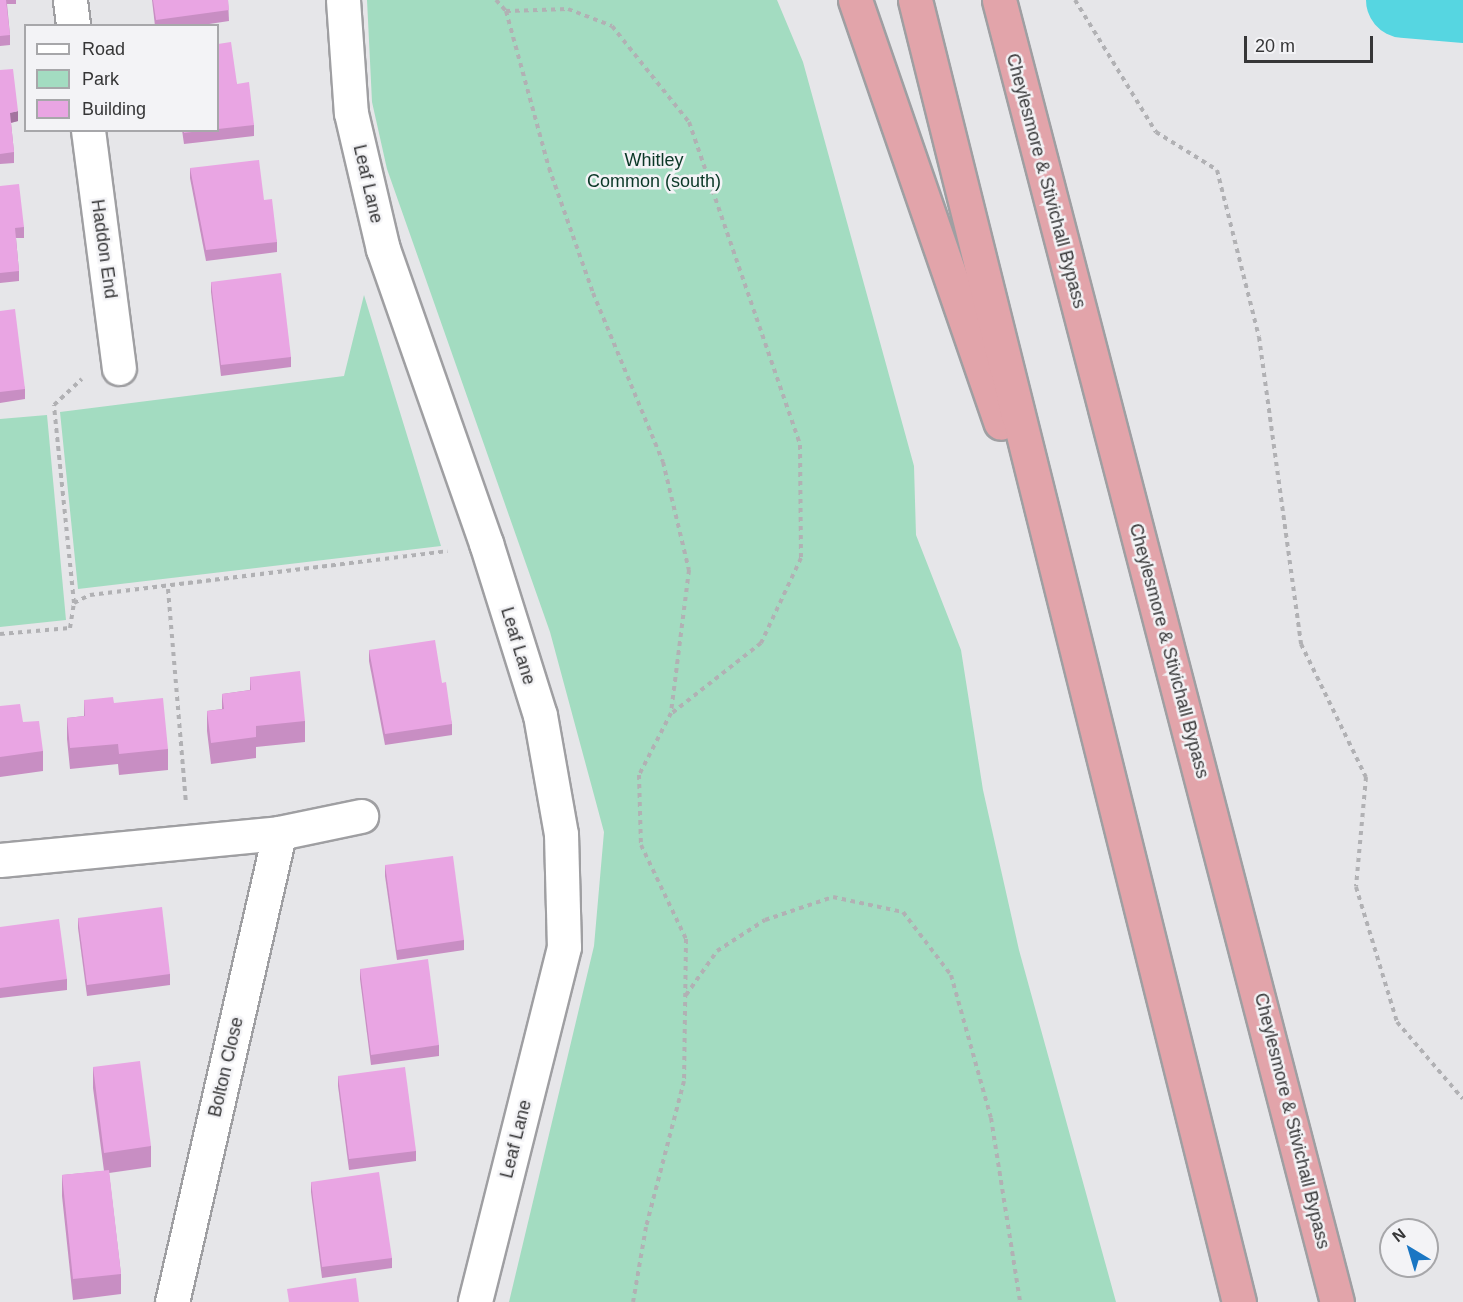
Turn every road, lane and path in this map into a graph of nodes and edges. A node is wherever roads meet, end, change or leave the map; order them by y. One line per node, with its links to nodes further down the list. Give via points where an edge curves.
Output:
1 (70, 0): 9 (street)
2 (343, 0): 12 (street, Leaf Lane, via 351,113 383,249)
3 (496, 0): 8 (path)
4 (855, 0): 16 (highway)
5 (915, 0): 16 (highway)
6 (999, 0): 29 (highway, Cheylesmore & Stivichall Bypass)
7 (1075, 0): 23 (path, via 1156,132 1217,170 1259,337 1301,644 1366,777 1356,887 1397,1022)
8 (506, 11): 17 (path, via 553,180 593,293 663,462 689,570); 17 (path, via 568,9 612,26 689,122 800,445 801,558 761,643)
9 (73, 24)
10 (88, 132): 11 (street, Haddon End)
11 (118, 356): 14 (path, via 54,405)
12 (486, 543): 13 (path, via 437,554); 25 (street, Leaf Lane, via 540,715 561,834 564,947)
13 (168, 589): 14 (path, via 90,596); 20 (path)
14 (74, 603): 15 (path, via 70,628)
15 (0, 634)
16 (1074, 635): 28 (highway)
17 (671, 713): 22 (path, via 639,776 641,845 686,939)
18 (361, 816): 19 (street)
19 (279, 833): 20 (street); 24 (street, Bolton Close)
20 (190, 839): 21 (street)
21 (0, 860)
22 (685, 996): 26 (path, via 684,1081 646,1227); 27 (path, via 717,951 765,920 832,897 903,912 951,975 991,1118)
23 (1463, 1100)
24 (172, 1302)
25 (475, 1302)
26 (633, 1302)
27 (1020, 1302)
28 (1239, 1302)
29 (1337, 1302)

